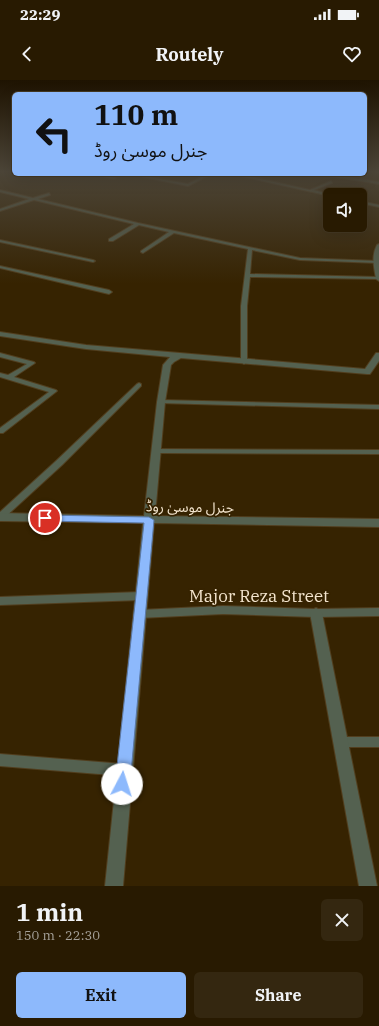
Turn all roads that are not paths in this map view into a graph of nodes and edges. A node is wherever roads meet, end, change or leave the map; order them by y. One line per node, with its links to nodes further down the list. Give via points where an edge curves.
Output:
1 (73, 209): 2 (lane)
2 (138, 224): 3 (lane); 4 (lane)
3 (174, 231): 7 (lane); 8 (lane)
4 (111, 240)
5 (0, 241): 9 (lane)
6 (379, 246): 10 (street, via 376,251)
7 (250, 248): 10 (lane, via 300,259); 12 (lane)
8 (143, 252)
9 (93, 261)
10 (377, 261): 13 (street)
11 (0, 267): 14 (lane)
12 (247, 275): 13 (lane); 19 (lane)
13 (379, 279)
14 (109, 292)
15 (0, 334): 18 (street, via 86,347)
16 (0, 355): 21 (lane, via 32,363)
17 (379, 355): 19 (street, via 367,372)
18 (180, 356): 19 (street); 23 (street, via 167,365)
19 (244, 362)
20 (0, 375): 21 (lane)
21 (8, 378): 25 (lane, via 54,391)
22 (139, 385): 28 (lane)
23 (161, 402): 24 (lane); 26 (street)
24 (379, 407)
25 (0, 431)
26 (156, 451): 27 (lane); 29 (street)
27 (379, 452)
28 (0, 517): 29 (street, جنرل موسیٰ روڈ)
29 (149, 520): 30 (street, جنرل موسیٰ روڈ); 31 (street)
30 (379, 523)
31 (141, 596): 32 (lane); 35 (street)
32 (0, 600)
33 (379, 612): 34 (lane, Major Reza Street)
34 (316, 613): 35 (lane, Major Reza Street, via 223,610); 36 (street)
35 (139, 614): 39 (street)
36 (340, 742): 37 (lane); 41 (street)
37 (379, 742)
38 (0, 760): 39 (lane)
39 (124, 770): 40 (street)
40 (114, 886)
41 (368, 886)

